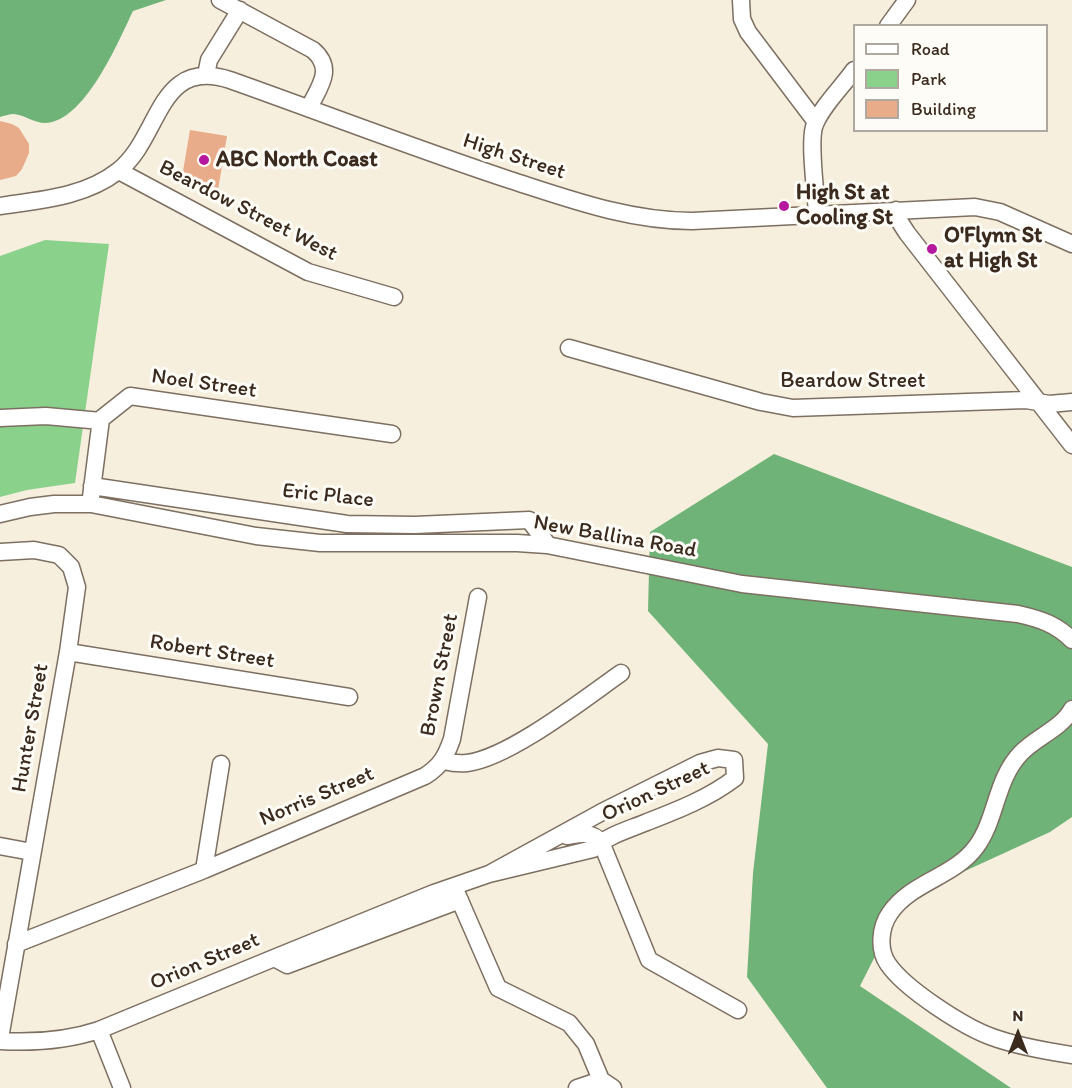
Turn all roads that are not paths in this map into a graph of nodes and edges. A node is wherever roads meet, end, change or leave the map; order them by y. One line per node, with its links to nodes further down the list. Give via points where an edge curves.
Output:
1 (220, 0): 4 (street)
2 (741, 0): 9 (street, via 748,32)
3 (907, 0): 5 (street)
4 (240, 10): 7 (street, via 209,60); 8 (street, via 321,57 325,71)
5 (889, 24)
6 (853, 73): 9 (street)
7 (207, 75): 8 (street, High Street); 10 (street, via 174,87 134,154)
8 (309, 108): 13 (street, High Street, via 451,160 611,210 669,221)
9 (816, 122): 13 (street, via 812,136)
10 (119, 171): 11 (street, via 97,185 72,193); 15 (street, Beardow Street West, via 308,272)
11 (0, 206)
12 (896, 210): 13 (street, High Street); 14 (street, High Street, via 986,209); 17 (street, via 907,233)
13 (817, 214)
14 (1072, 244)
15 (394, 297)
16 (569, 348): 17 (street, Beardow Street, via 793,408)
17 (1039, 402): 18 (street, Beardow Street); 22 (street)
18 (1072, 402)
19 (0, 418): 20 (street, via 46,416)
20 (101, 421): 21 (street, Noel Street, via 130,396); 23 (street)
21 (392, 434)
22 (1072, 445)
23 (92, 486): 24 (street); 26 (street, Eric Place, via 347,524 529,520)
24 (91, 504): 25 (street, New Ballina Road, via 30,507); 26 (street, New Ballina Road, via 256,536 320,543)
25 (0, 514)
26 (548, 545): 29 (street, New Ballina Road, via 742,584 1018,614 1040,618)
27 (0, 552): 30 (street, Hunter Street, via 45,551 59,555 71,567 77,587)
28 (478, 597): 34 (street, Brown Street, via 452,739)
29 (1072, 640)
30 (68, 652): 32 (street, Robert Street); 39 (street, Hunter Street)
31 (621, 673): 34 (street, via 504,751 468,763)
32 (349, 697)
33 (1072, 709): 47 (street, via 1009,768 985,833 969,857 897,904 883,926 881,939 888,964 956,1019 1013,1044)
34 (444, 761): 40 (street, Norris Street, via 425,776)
35 (221, 764): 40 (street)
36 (559, 837): 37 (street, via 585,833); 37 (street, Orion Street, via 700,763 718,758 734,760 735,778 718,790); 41 (street, Orion Street)
37 (601, 842): 41 (street, Orion Street, via 593,849); 44 (street, via 649,960)
38 (0, 846): 39 (street)
39 (32, 852): 43 (street, Hunter Street)
40 (204, 870): 43 (street, Norris Street)
41 (489, 874): 42 (street, Orion Street)
42 (457, 894): 45 (street, Orion Street, via 434,893); 48 (street, via 498,988 569,1023 586,1044)
43 (16, 944): 46 (street, Hunter Street)
44 (738, 1010)
45 (99, 1030): 46 (street, Orion Street, via 30,1043); 49 (street)
46 (1, 1031)
47 (1072, 1055)
48 (607, 1084): 50 (street)
49 (122, 1088)
50 (577, 1088)

